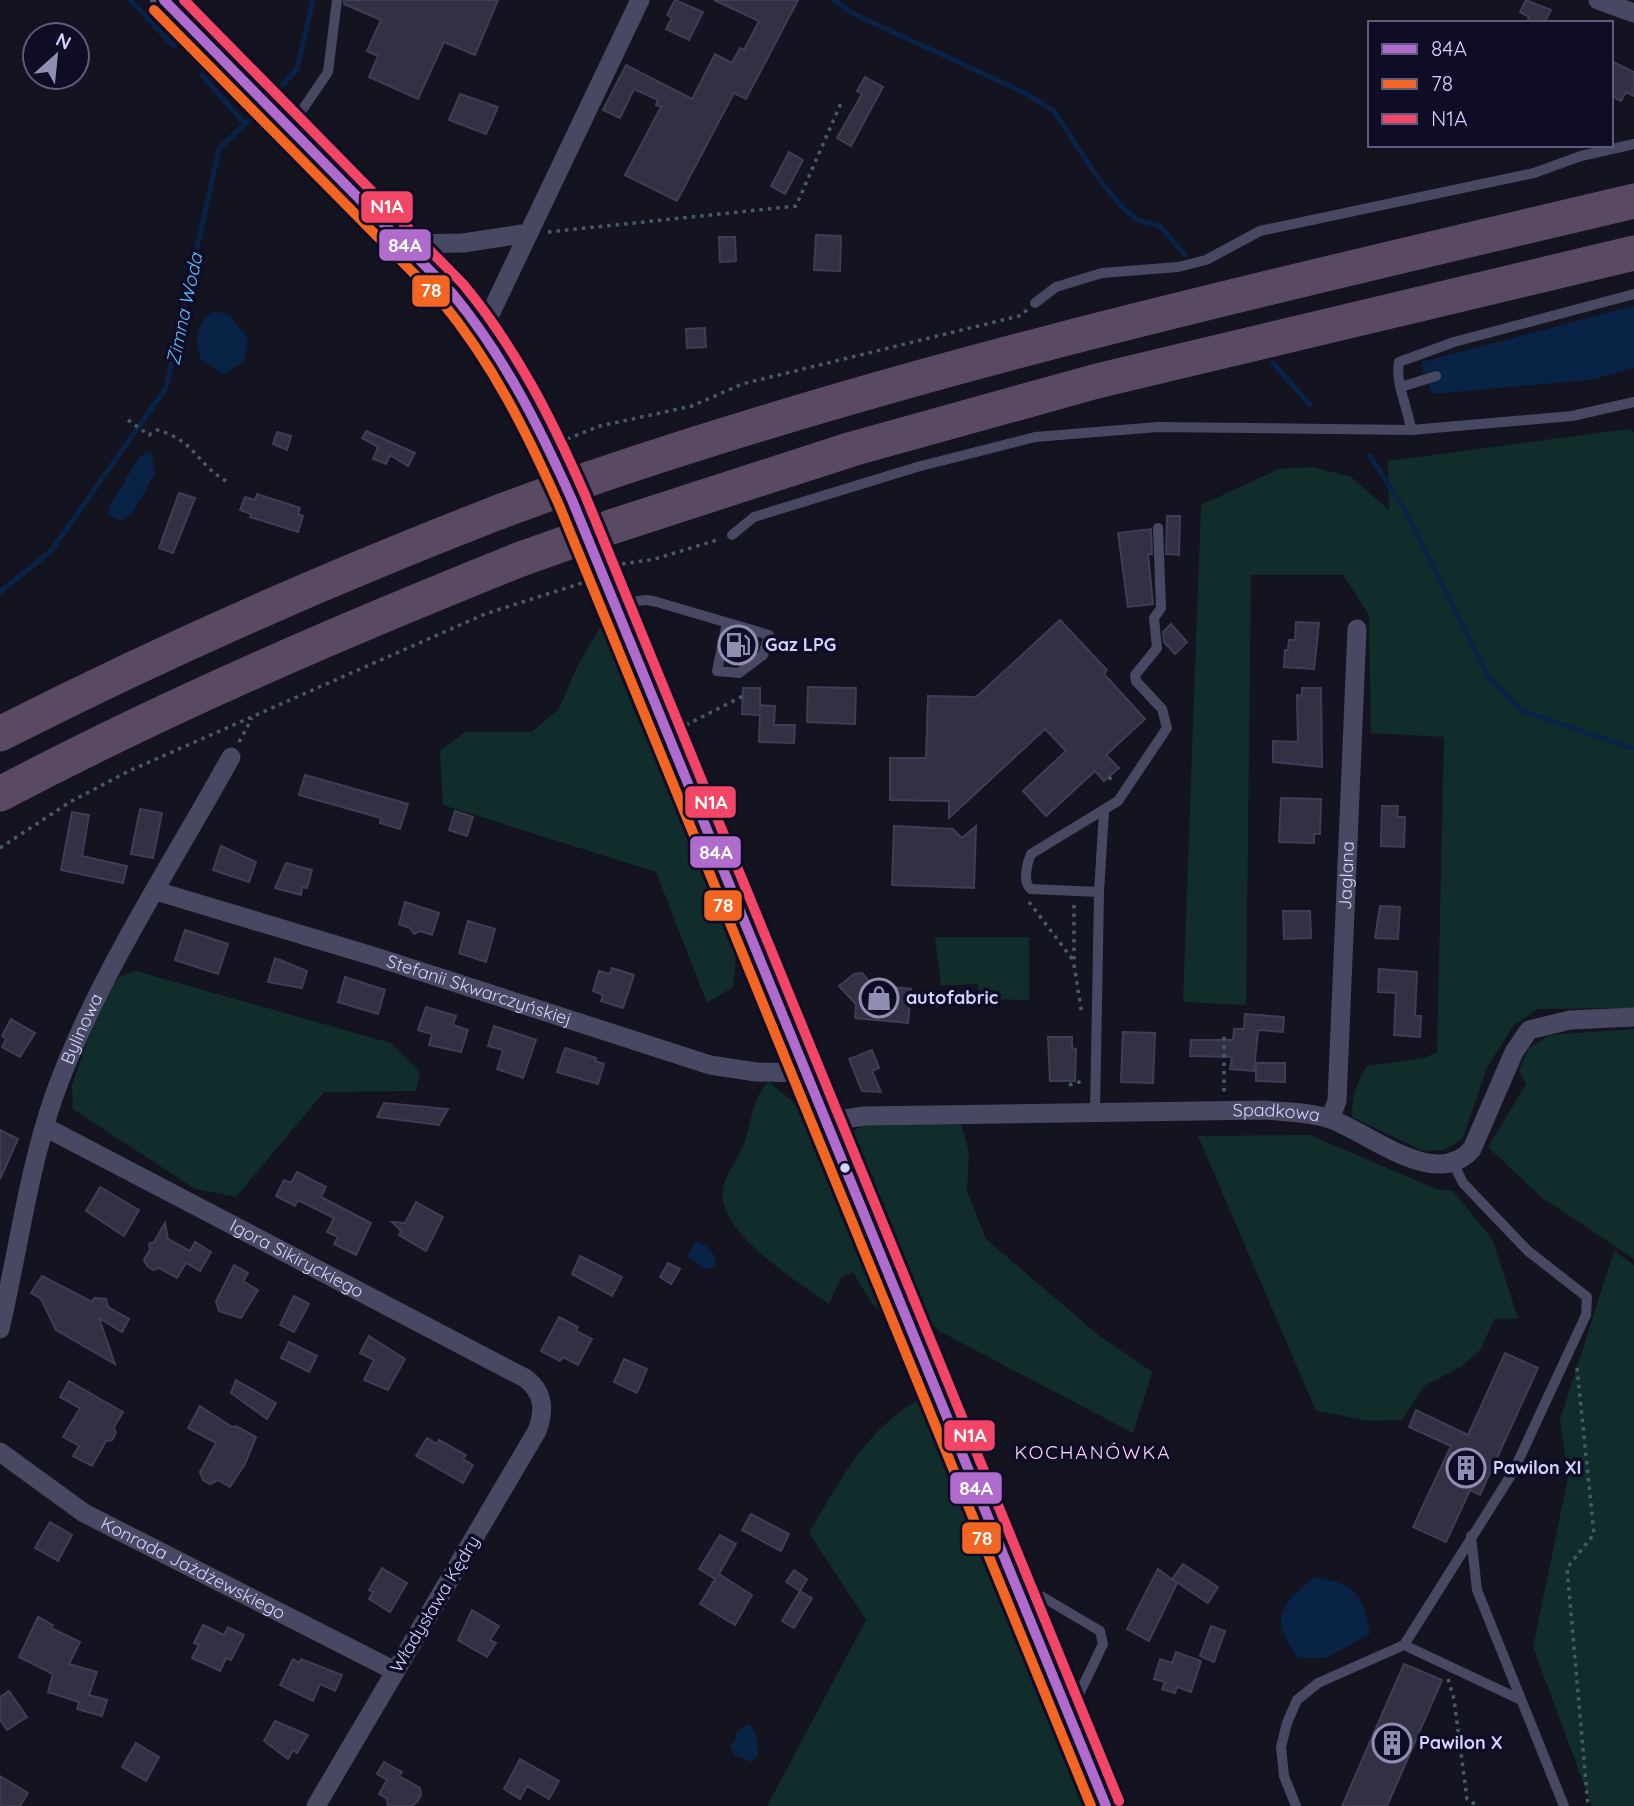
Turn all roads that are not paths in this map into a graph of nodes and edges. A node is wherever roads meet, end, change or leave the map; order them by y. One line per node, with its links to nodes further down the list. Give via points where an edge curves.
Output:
1 (164, 0): 6 (main road)
2 (337, 0): 6 (lane, via 328,72)
3 (640, 0): 9 (street)
4 (1598, 0): 5 (street)
5 (1634, 13)
6 (285, 124): 10 (main road)
7 (1634, 144): 13 (lane, via 1534,173 1260,231 1206,260 1102,273 1056,287)
8 (1634, 201): 24 (highway, bridge, via 1077,333 831,400 592,478 373,560 244,616)
9 (529, 233): 10 (street, via 463,243); 14 (street)
10 (404, 244): 14 (main road)
11 (1634, 253): 26 (highway, bridge, via 1097,381 852,449 614,526 358,624)
12 (1634, 294): 16 (lane, via 1454,342 1399,362 1396,378)
13 (1035, 303)
14 (483, 329): 21 (main road, via 549,446)
15 (1436, 376): 16 (lane)
16 (1401, 387): 18 (lane)
17 (1634, 402): 18 (lane, via 1572,416)
18 (1411, 430): 20 (lane, via 1158,427 1035,437 754,517)
19 (1158, 528): 27 (lane, via 1161,608 1154,618 1157,648 1135,676 1163,709 1167,728 1118,801)
20 (732, 535)
21 (615, 604): 22 (lane, via 647,600); 31 (main road)
22 (727, 623): 22 (lane, via 769,635 763,654 738,673 717,671)
23 (1357, 629): 33 (street, Jaglana, via 1337,1101)
24 (0, 734)
25 (231, 757): 28 (street, Bylinowa)
26 (0, 794)
27 (1104, 811): 29 (lane); 29 (lane, via 1031,854 1026,881 1031,889)
28 (156, 891): 31 (street, Stefanii Skwarczyńskiej, via 710,1065); 35 (street, Bylinowa, via 99,991 66,1064)
29 (1099, 892): 32 (lane)
30 (1634, 1017): 36 (street, via 1570,1020 1529,1030 1511,1059 1472,1149)
31 (805, 1073): 34 (main road)
32 (1095, 1114): 33 (street, Spadkowa, via 1265,1110); 34 (street, Spadkowa, via 864,1116)
33 (1331, 1119): 36 (street, Spadkowa, via 1417,1160 1432,1165)
34 (825, 1122): 41 (main road)
35 (45, 1127): 37 (street, Bylinowa); 38 (street, Igora Sikiryckiego, via 525,1378)
36 (1453, 1163): 40 (lane, via 1463,1183 1528,1251 1587,1297 1586,1315 1513,1472)
37 (0, 1329)
38 (541, 1398): 43 (street, Władysława Kędry, via 537,1431)
39 (0, 1452): 43 (street, Konrada Jażdżewskiego, via 84,1513)
40 (1471, 1535): 42 (lane); 44 (lane, via 1477,1590)
41 (1021, 1599): 45 (main road); 45 (lane, via 1041,1596 1100,1631 1100,1653)
42 (1404, 1646): 44 (lane); 48 (lane, via 1318,1683 1297,1700 1281,1747 1284,1776)
43 (396, 1671): 46 (street, Władysława Kędry)
44 (1520, 1699): 49 (lane)
45 (1069, 1714): 47 (main road)
46 (316, 1806)
47 (1106, 1806)
48 (1296, 1806)
49 (1564, 1806)

